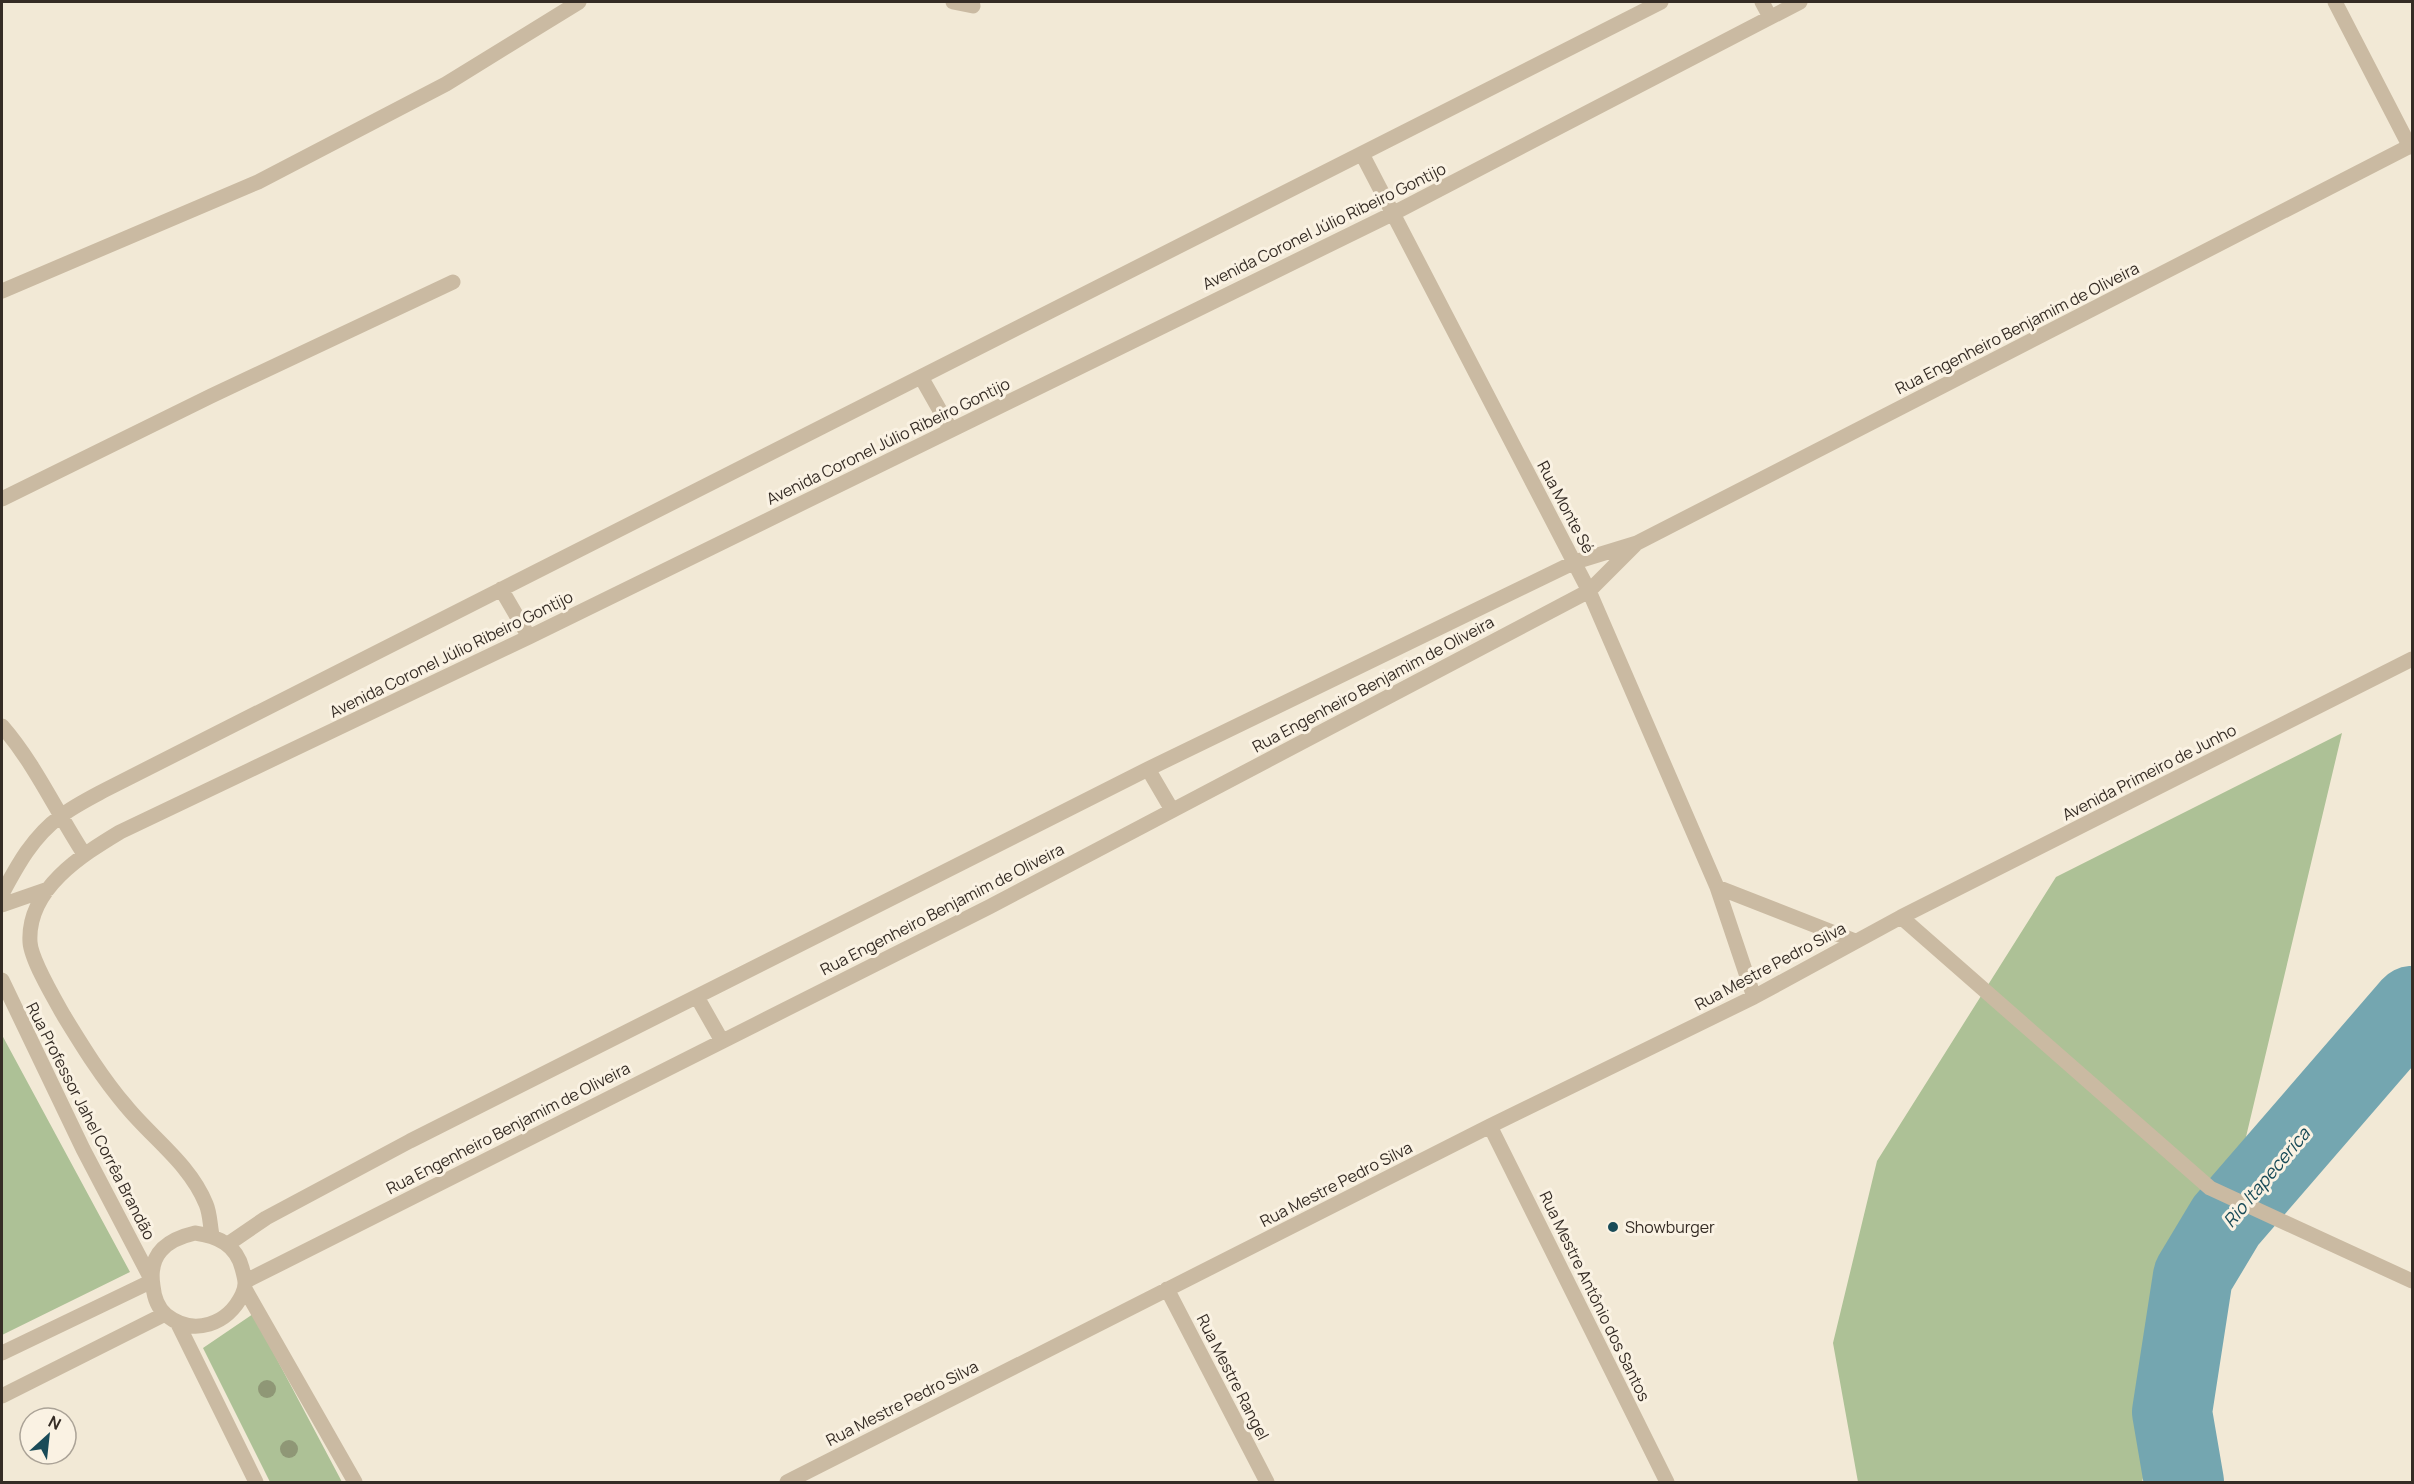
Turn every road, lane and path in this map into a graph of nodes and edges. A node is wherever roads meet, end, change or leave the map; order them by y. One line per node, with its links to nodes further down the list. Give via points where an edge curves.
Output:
1 (579, 2): 13 (street, via 446,84 258,182)
2 (953, 2): 7 (street)
3 (1661, 2): 10 (street, Avenida Coronel Júlio Ribeiro Gontijo)
4 (1762, 2): 8 (street)
5 (1800, 2): 8 (street, Avenida Coronel Júlio Ribeiro Gontijo)
6 (2334, 2): 9 (street)
7 (973, 6)
8 (1770, 17): 11 (street, Avenida Coronel Júlio Ribeiro Gontijo)
9 (2411, 146): 17 (street, Rua Engenheiro Benjamim de Oliveira)
10 (1362, 154): 11 (street, Rua Monte Sé); 14 (street, Avenida Coronel Júlio Ribeiro Gontijo)
11 (1392, 214): 15 (street, Avenida Coronel Júlio Ribeiro Gontijo); 18 (street, Rua Monte Sé)
12 (453, 282): 16 (street)
13 (2, 291)
14 (921, 377): 15 (street); 19 (street, Avenida Coronel Júlio Ribeiro Gontijo)
15 (951, 430): 21 (street, Avenida Coronel Júlio Ribeiro Gontijo)
16 (2, 499)
17 (1637, 543): 18 (street, Rua Engenheiro Benjamim de Oliveira); 20 (street, Rua Engenheiro Benjamim de Oliveira)
18 (1575, 562): 20 (street, Rua Monte Sé); 24 (street, Rua Engenheiro Benjamim de Oliveira)
19 (501, 589): 21 (street); 26 (street, Avenida Coronel Júlio Ribeiro Gontijo, via 115,784)
20 (1589, 591): 25 (street, Rua Engenheiro Benjamim de Oliveira); 28 (street, Rua Monte Sé)
21 (529, 637): 27 (street, Avenida Coronel Júlio Ribeiro Gontijo, via 131,826)
22 (2412, 659): 32 (street, Avenida Primeiro de Junho)
23 (2, 726): 26 (street, via 39,775)
24 (1148, 769): 25 (street); 36 (street, Rua Engenheiro Benjamim de Oliveira)
25 (1172, 810): 38 (street, Rua Engenheiro Benjamim de Oliveira)
26 (60, 817): 27 (street); 30 (street, Avenida Coronel Júlio Ribeiro Gontijo, via 38,837)
27 (84, 854): 29 (street, Avenida Coronel Júlio Ribeiro Gontijo)
28 (1717, 886): 33 (street); 37 (street, Rua Monte Sé)
29 (48, 889): 31 (street); 34 (street, Avenida Coronel Júlio Ribeiro Gontijo, via 33,921)
30 (2, 894)
31 (2, 904)
32 (1901, 917): 33 (street, Rua Mestre Pedro Silva); 43 (street, via 2210,1188)
33 (1855, 941): 37 (street, Rua Mestre Pedro Silva)
34 (30, 943): 40 (street, Rua Professor Jahel Corrêa Brandão, via 47,987 93,1063 126,1107 196,1184 207,1206)
35 (2, 980): 42 (street, Rua Professor Jahel Corrêa Brandão)
36 (697, 997): 38 (street); 41 (street, Rua Engenheiro Benjamim de Oliveira, via 410,1141 266,1218)
37 (1754, 997): 39 (street, Rua Mestre Pedro Silva)
38 (722, 1041): 44 (street, Rua Engenheiro Benjamim de Oliveira)
39 (1490, 1126): 45 (street, Rua Mestre Pedro Silva); 53 (street, Rua Mestre Antônio dos Santos)
40 (212, 1235): 41 (street); 42 (street, via 195,1233 164,1246 155,1260)
41 (228, 1244): 44 (street, via 240,1259)
42 (151, 1279): 46 (street, via 154,1297); 47 (street)
43 (2412, 1281)
44 (246, 1285): 46 (street, via 236,1307 210,1325 193,1326); 50 (street)
45 (1167, 1289): 51 (street, Rua Mestre Pedro Silva); 52 (street, Rua Mestre Rangel)
46 (171, 1318): 48 (street); 49 (street)
47 (2, 1353)
48 (2, 1396)
49 (256, 1482)
50 (355, 1482)
51 (787, 1482)
52 (1267, 1482)
53 (1667, 1482)

